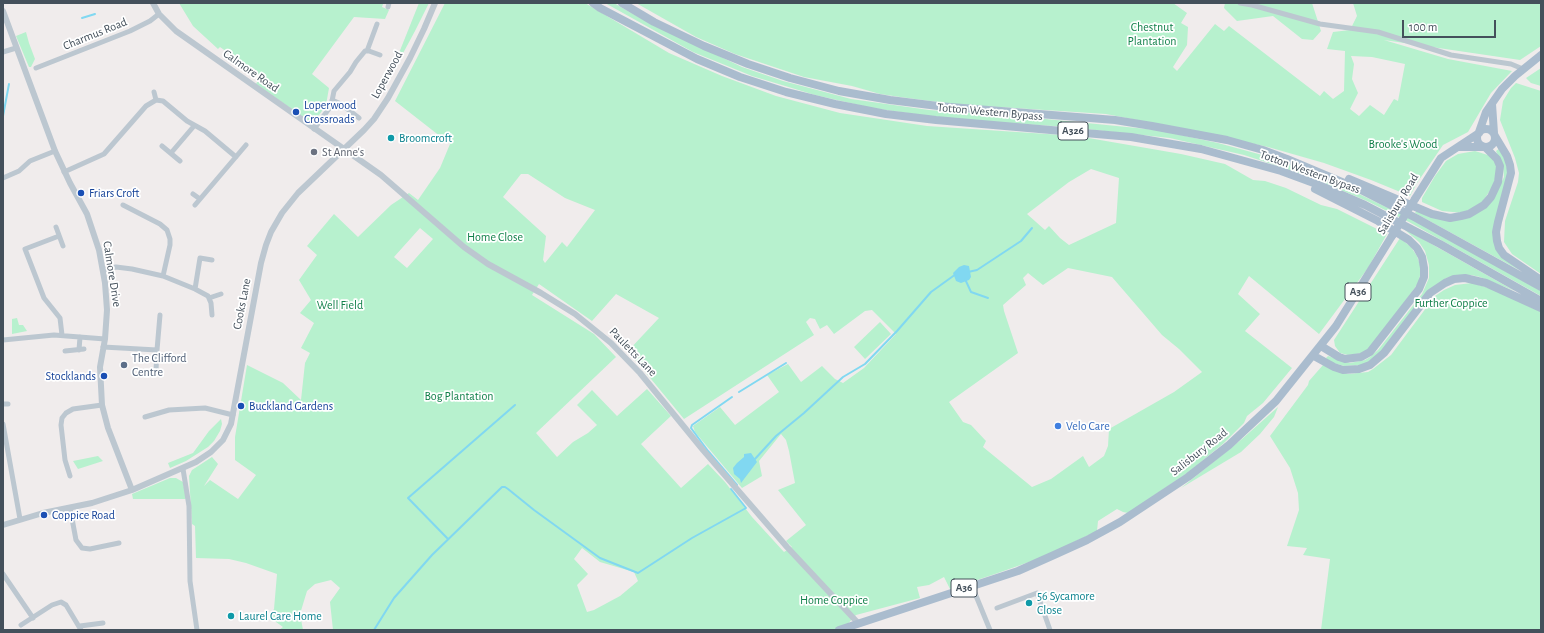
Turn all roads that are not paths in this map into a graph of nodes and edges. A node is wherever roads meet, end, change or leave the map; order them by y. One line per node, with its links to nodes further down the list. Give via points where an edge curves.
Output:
1 (152, 3): 7 (street, Calmore Road)
2 (435, 3): 29 (street, Loperwood, via 417,44 388,98 370,124)
3 (593, 3): 36 (main road, Totton Western Bypass / A326, via 697,59 786,92 886,114 1131,137 1201,149)
4 (622, 3): 33 (main road, Totton Western Bypass / A326, via 668,29 748,64 840,91 938,106 1115,120 1227,140)
5 (1240, 3): 15 (street, via 1320,24 1378,32 1451,55 1511,64)
6 (3, 11): 9 (street, Calmore Drive)
7 (159, 14): 14 (street, Charmus Road, via 130,31); 22 (street, Calmore Road, via 185,38)
8 (377, 24): 10 (street)
9 (16, 48): 11 (street); 30 (street, Calmore Drive)
10 (367, 51): 12 (street); 18 (street, via 334,91)
11 (3, 52)
12 (380, 55)
13 (1541, 55): 15 (main road)
14 (36, 68)
15 (1523, 69): 19 (main road, via 1502,89)
16 (154, 92): 17 (street)
17 (156, 100): 21 (street, via 163,101); 35 (street, via 146,106 104,154)
18 (332, 100): 20 (street); 22 (street, via 331,106)
19 (1492, 104): 23 (main road, via 1486,112); 24 (main road)
20 (359, 118)
21 (194, 126): 31 (street); 32 (street, via 205,131)
22 (314, 129): 29 (street, Calmore Road)
23 (1479, 133): 24 (main road, via 1487,129); 27 (main road, Salisbury Road / A36); 28 (main road, via 1478,141)
24 (1495, 134): 28 (main road, via 1493,145); 48 (main road, via 1510,165 1510,181 1496,232 1499,248 1504,255)
25 (246, 145): 32 (street)
26 (162, 146): 31 (street)
27 (1460, 146): 28 (main road); 61 (main road, Salisbury Road / A36, bridge, via 1439,161 1347,310)
28 (1484, 147): 33 (main road, via 1497,159 1500,166 1495,189 1484,205 1469,214 1450,218 1432,214 1367,186)
29 (344, 149): 68 (street, Cooks Lane, via 292,200 268,238 258,277); 83 (street, Pauletts Lane, via 384,177 464,247 488,264 574,314 617,348 787,547)
30 (55, 151): 35 (street, Calmore Drive); 37 (street, via 30,161 19,171)
31 (171, 153): 34 (street)
32 (236, 157): 39 (street)
33 (1287, 159): 49 (main road, Totton Western Bypass / A326, via 1361,190)
34 (180, 161)
35 (64, 172): 46 (street, Calmore Drive, via 92,226)
36 (1281, 172): 53 (main road, Totton Western Bypass / A326, via 1365,205); 61 (main road, via 1402,235 1417,248 1422,257 1424,277 1419,289 1370,352 1361,357 1346,359)
37 (3, 178)
38 (193, 194): 39 (street)
39 (200, 199): 41 (street)
40 (123, 205): 47 (street, via 167,230 170,245)
41 (195, 205)
42 (56, 227): 43 (street)
43 (59, 236): 44 (street); 57 (street, via 25,249 44,298 60,318)
44 (63, 246)
45 (212, 260): 50 (street, via 200,258)
46 (103, 270): 47 (street, via 116,267); 59 (street, Calmore Drive, via 107,310)
47 (163, 276): 50 (street)
48 (1541, 280)
49 (1541, 287)
50 (195, 289): 52 (street)
51 (221, 294): 52 (street)
52 (209, 298): 56 (street)
53 (1541, 301)
54 (1541, 308): 65 (main road, via 1486,283 1465,278 1454,279 1430,293 1384,353 1370,365 1343,370)
55 (160, 315): 63 (street)
56 (212, 315)
57 (62, 335): 58 (street); 60 (street)
58 (80, 337): 59 (street); 64 (street, via 82,350)
59 (105, 339): 62 (street, Calmore Drive)
60 (3, 340)
61 (1321, 346): 65 (main road, Salisbury Road / A36)
62 (103, 347): 63 (street); 67 (street, Calmore Drive, via 100,367)
63 (157, 350): 66 (street)
64 (65, 351)
65 (1314, 356): 79 (main road, Salisbury Road / A36, via 1276,401 1253,423 1209,461 1137,512 1087,540 1018,571)
66 (156, 370)
67 (102, 405): 72 (street, via 73,409 62,418 65,460); 73 (street, Calmore Drive)
68 (233, 415): 69 (street, via 205,408 169,410); 71 (street, Cooks Lane, via 228,433 217,446 206,456)
69 (145, 417)
70 (3, 424): 75 (street)
71 (183, 469): 73 (street, Cooks Lane); 86 (street, via 189,506 190,581)
72 (70, 476)
73 (132, 490): 74 (street, via 105,500)
74 (70, 508): 75 (street); 77 (street, via 76,540 82,548)
75 (20, 519): 76 (street)
76 (3, 525)
77 (119, 543)
78 (3, 574): 81 (street)
79 (972, 586): 83 (main road, Salisbury Road / A36); 88 (street)
80 (997, 608): 89 (street, via 1037,593)
81 (32, 618): 84 (street); 85 (street, via 52,606 63,603)
82 (103, 623): 85 (street)
83 (858, 623): 87 (main road, Salisbury Road / A36)
84 (21, 625)
85 (81, 628)
86 (197, 630)
87 (839, 630)
88 (990, 630)
89 (1050, 630)

